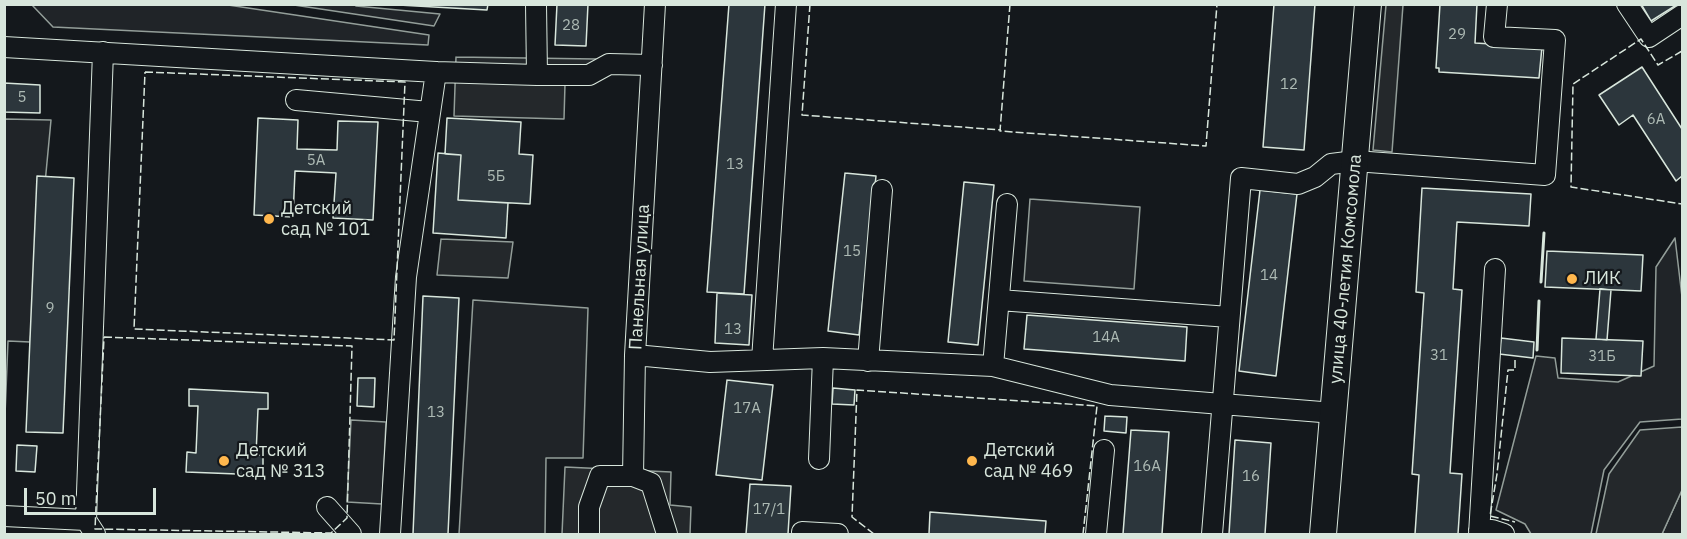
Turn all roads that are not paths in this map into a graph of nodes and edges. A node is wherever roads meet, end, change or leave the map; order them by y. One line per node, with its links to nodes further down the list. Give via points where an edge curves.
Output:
1 (536, 4): 12 (street)
2 (655, 4): 10 (street, Панельная улица)
3 (786, 4): 23 (street)
4 (1368, 4): 15 (main road, улица 40-летия Комсомола)
5 (1497, 4): 15 (street, via 1494,37 1555,40 1545,175)
6 (1626, 4): 7 (street, via 1648,38)
7 (1683, 15)
8 (4, 47): 9 (street)
9 (103, 52): 11 (street); 33 (street)
10 (652, 65): 12 (street, via 609,64 589,75); 21 (street, Панельная улица)
11 (436, 72): 12 (street); 14 (street)
12 (537, 75)
13 (296, 100): 14 (street)
14 (429, 111): 37 (street, via 406,277)
15 (1355, 161): 20 (street, via 1331,164 1315,177 1298,183 1241,178); 27 (main road, улица 40-летия Комсомола)
16 (882, 190): 24 (street)
17 (1007, 204): 19 (street)
18 (1495, 269): 35 (street)
19 (999, 300): 20 (street); 25 (street)
20 (1229, 317): 26 (street)
21 (635, 355): 23 (street, via 710,362); 30 (street, Панельная улица)
22 (823, 358): 23 (street); 24 (street); 29 (street)
23 (762, 360)
24 (868, 361): 25 (street)
25 (993, 366): 26 (street, via 1110,394)
26 (1222, 404): 27 (street); 42 (street)
27 (1334, 413): 43 (main road, улица 40-летия Комсомола)
28 (1104, 450): 41 (street)
29 (819, 459)
30 (633, 476): 38 (street, via 600,476 590,507); 39 (street, via 651,483)
31 (327, 507): 36 (street)
32 (4, 516): 33 (street)
33 (90, 527)
34 (802, 532): 40 (street)
35 (1479, 532): 44 (street, via 1492,530)
36 (351, 534)
37 (390, 534)
38 (589, 534)
39 (667, 534)
40 (838, 534)
41 (1096, 534)
42 (1212, 534)
43 (1323, 534)
44 (1504, 534)

